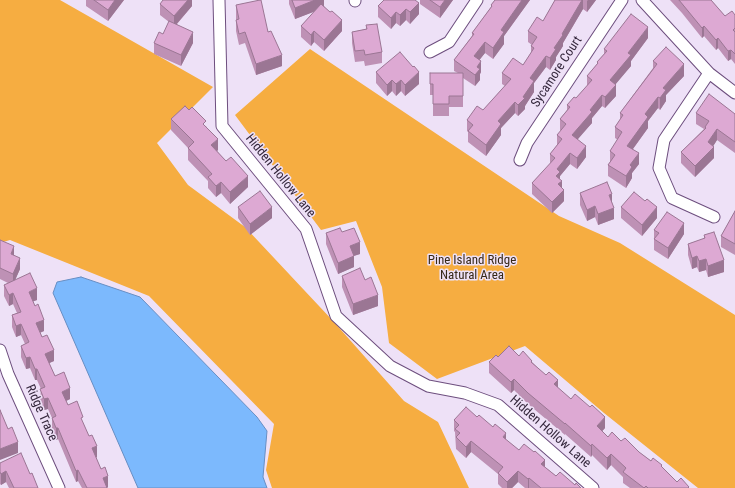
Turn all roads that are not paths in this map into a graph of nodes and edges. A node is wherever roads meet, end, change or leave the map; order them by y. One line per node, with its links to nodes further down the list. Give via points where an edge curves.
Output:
1 (220, 0): 12 (street, Hidden Hollow Lane, via 222,126 306,230 336,316 390,366 428,386 465,393 498,405)
2 (477, 0): 5 (street, via 449,42)
3 (622, 0): 8 (street, Sycamore Court, via 527,143)
4 (642, 0): 6 (street)
5 (430, 52)
6 (709, 73): 7 (street); 9 (street, via 664,140 659,168 672,198)
7 (735, 93)
8 (520, 160)
9 (714, 217)
10 (0, 350): 11 (street, Ridge Trace, via 8,374)
11 (59, 488)
12 (593, 488)

